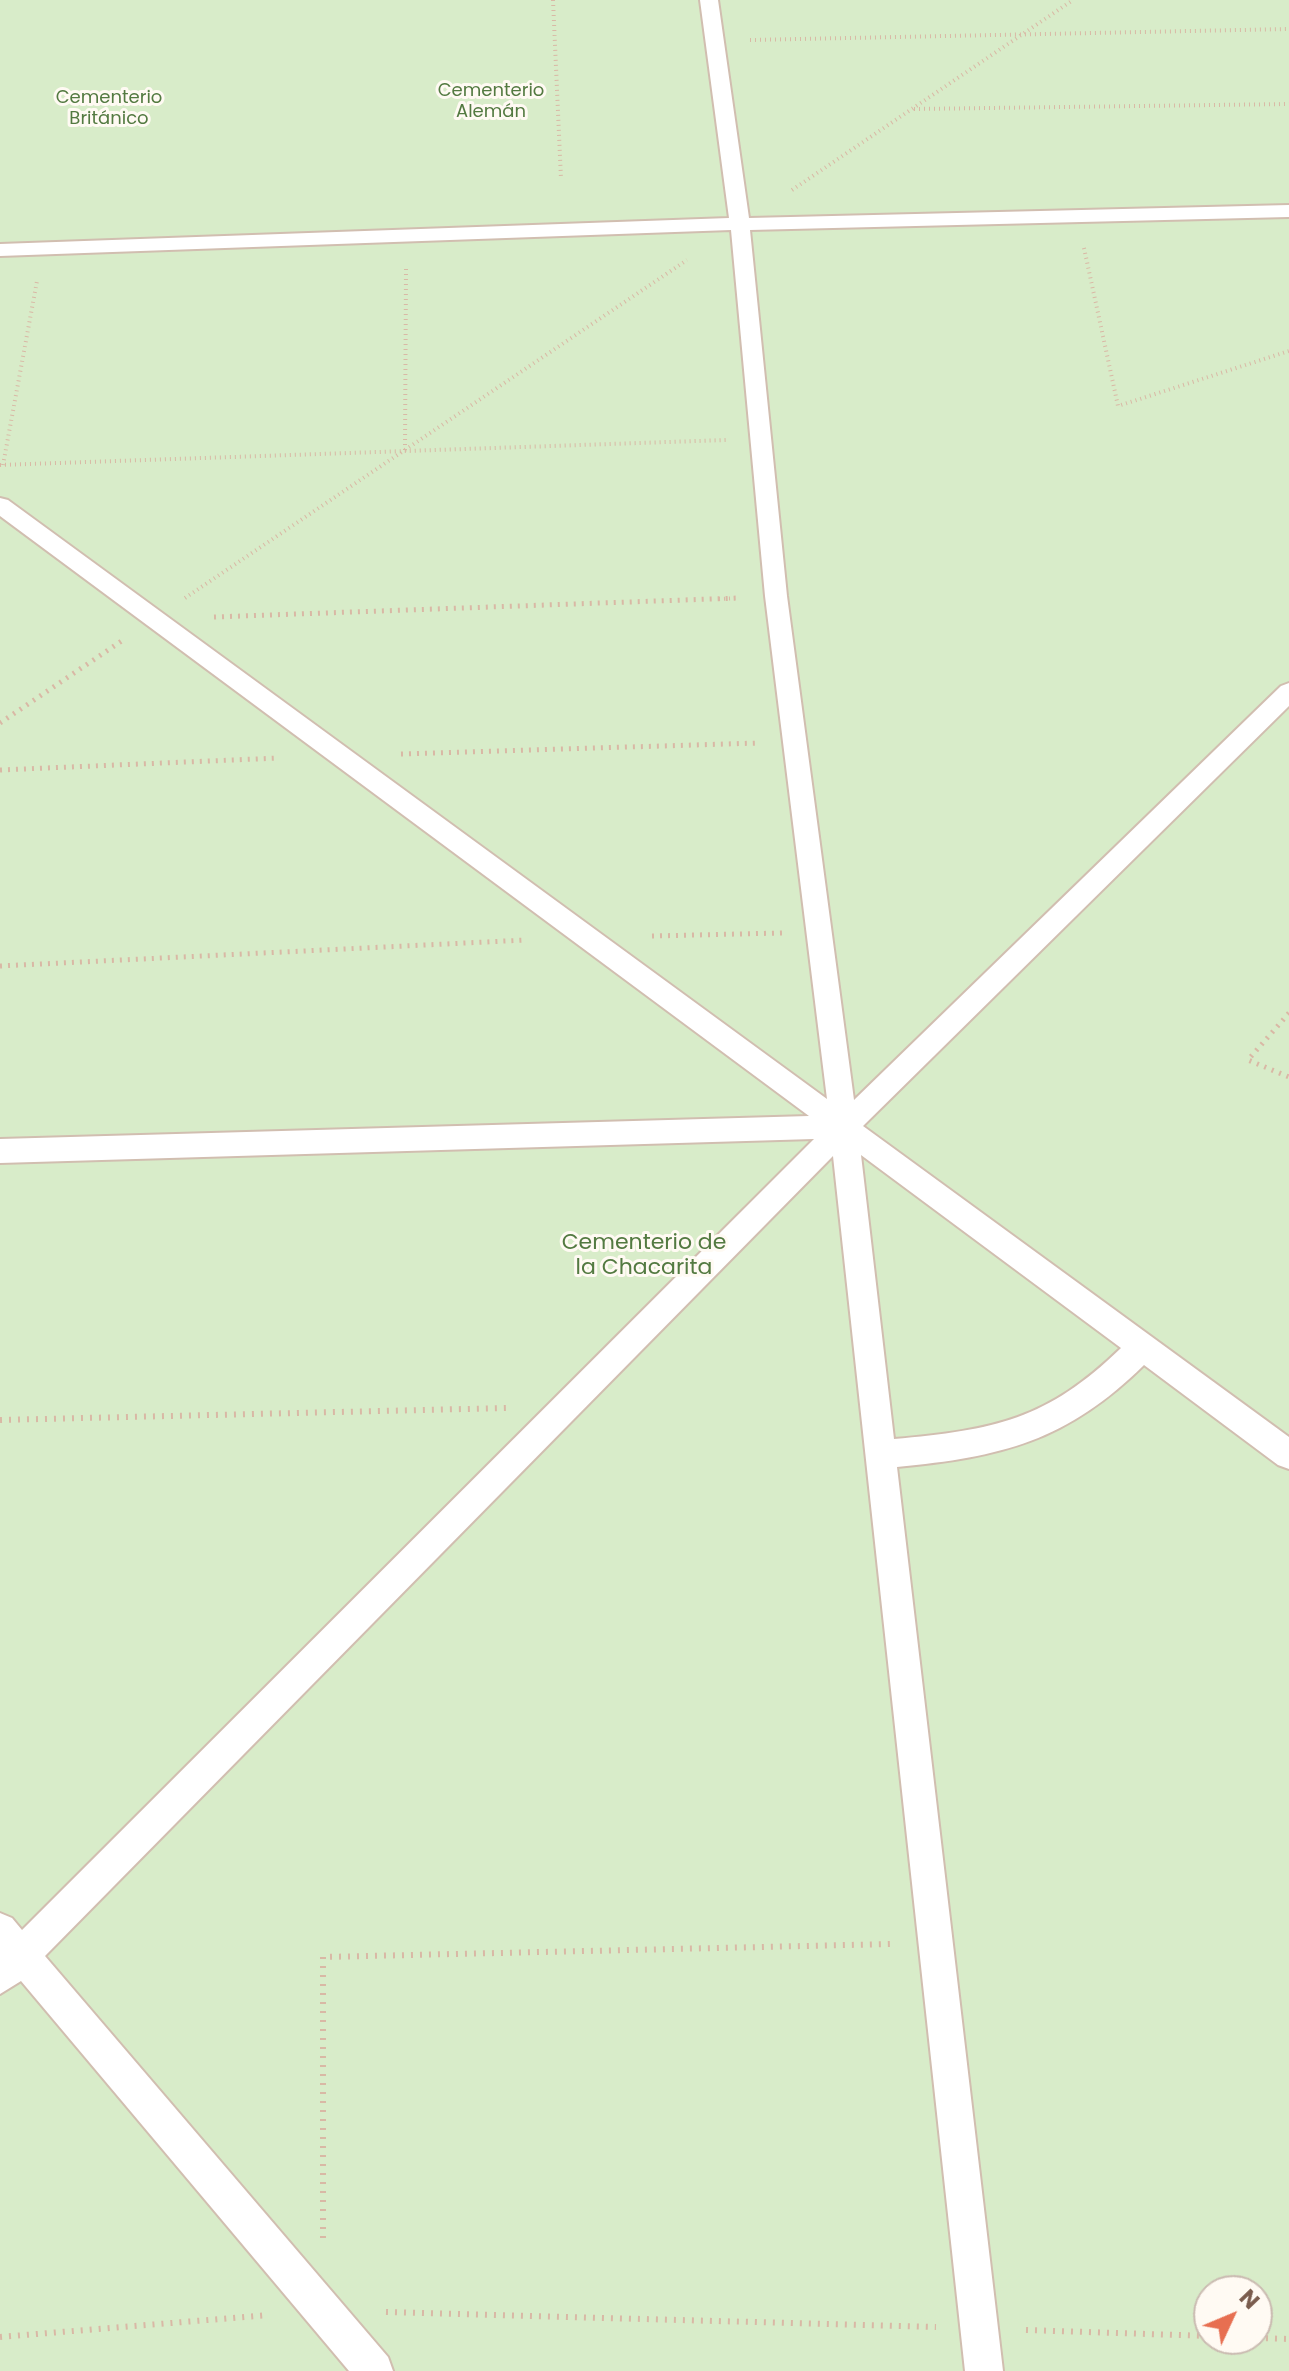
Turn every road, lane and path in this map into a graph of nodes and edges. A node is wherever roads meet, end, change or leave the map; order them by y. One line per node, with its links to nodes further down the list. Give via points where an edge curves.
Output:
1 (553, 0): 9 (path)
2 (709, 0): 6 (lane)
3 (1073, 0): 5 (path)
4 (1289, 29): 5 (path)
5 (1021, 35): 6 (path); 8 (path)
6 (714, 41): 12 (lane)
7 (1289, 104): 8 (path)
8 (911, 109): 12 (path)
9 (561, 179)
10 (1289, 211): 11 (lane)
11 (1077, 216): 12 (lane); 16 (path, via 1118,406)
12 (740, 224): 13 (lane); 17 (lane); 18 (path)
13 (406, 236): 14 (lane); 18 (path)
14 (43, 248): 15 (lane); 19 (path)
15 (0, 250)
16 (1289, 351)
17 (759, 439): 18 (path); 21 (lane)
18 (405, 450): 19 (path); 22 (path)
19 (2, 465)
20 (0, 505): 22 (lane)
21 (776, 596): 22 (path); 25 (lane)
22 (154, 620): 24 (path); 26 (lane)
23 (1289, 692): 30 (lane)
24 (0, 723)
25 (819, 932): 26 (path); 30 (lane)
26 (587, 937): 27 (path); 30 (lane)
27 (0, 966)
28 (1289, 1013): 29 (path, via 1248,1060)
29 (1289, 1077)
30 (844, 1127): 31 (lane); 32 (lane); 33 (lane); 35 (lane)
31 (0, 1151)
32 (1142, 1347): 35 (lane, via 1081,1402 1024,1430 959,1447); 36 (lane)
33 (568, 1406): 34 (path); 38 (lane)
34 (0, 1420)
35 (880, 1454): 37 (lane)
36 (1289, 1455)
37 (935, 1943): 39 (path, via 323,1957); 40 (lane)
38 (7, 1954): 39 (lane)
39 (323, 2311): 40 (path); 42 (path); 43 (lane)
40 (979, 2329): 41 (path); 44 (lane)
41 (1193, 2336)
42 (0, 2337)
43 (374, 2371)
44 (984, 2371)

